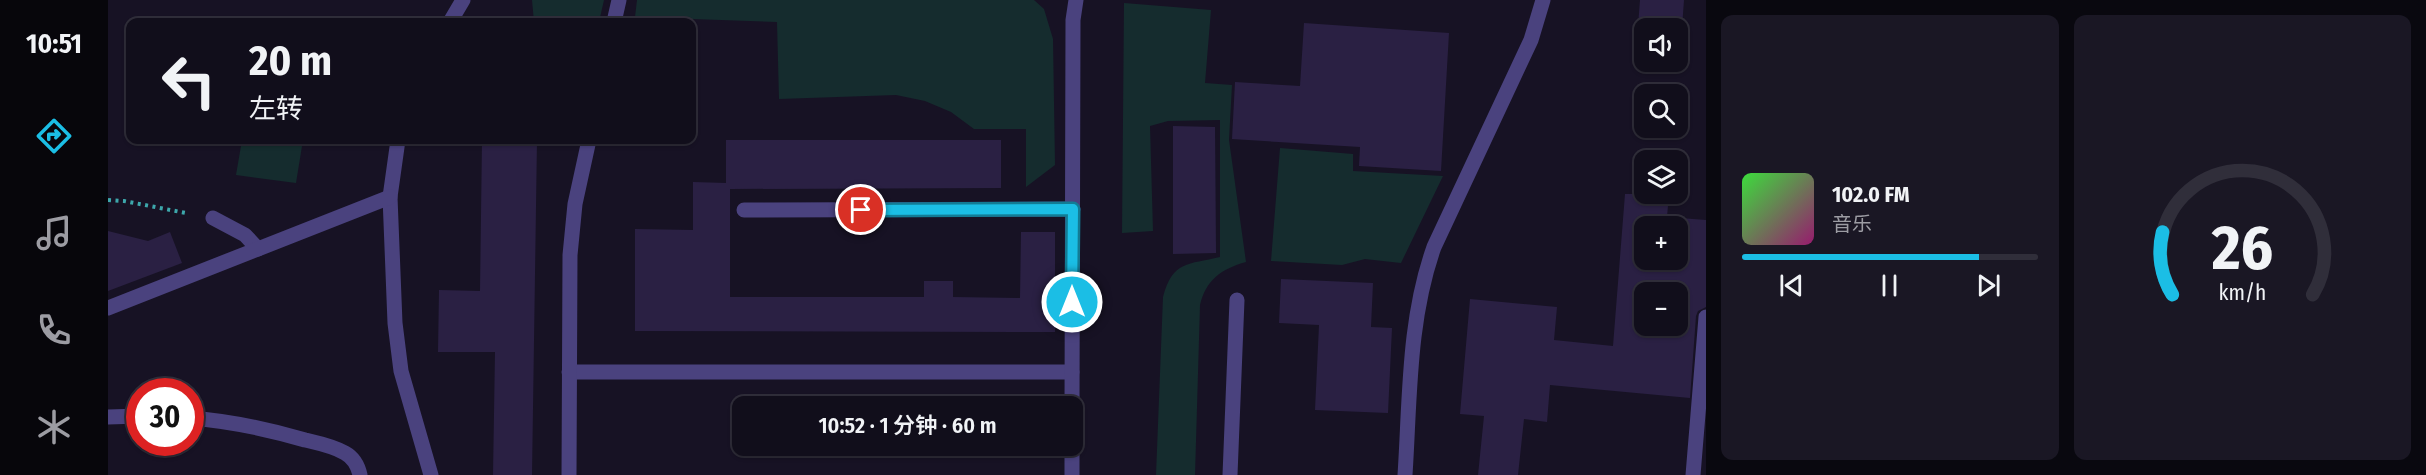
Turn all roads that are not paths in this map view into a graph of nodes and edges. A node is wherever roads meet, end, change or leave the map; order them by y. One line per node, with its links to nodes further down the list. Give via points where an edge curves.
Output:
1 (463, 0): 5 (street)
2 (619, 0): 6 (street)
3 (1076, 0): 10 (street)
4 (1543, 0): 29 (street, via 1531,40 1422,279 1416,311)
5 (452, 18)
6 (615, 18)
7 (397, 144): 9 (street)
8 (588, 144): 17 (street, via 574,204)
9 (390, 197): 13 (street); 25 (street, via 401,371)
10 (1073, 209): 11 (street); 18 (street)
11 (744, 210)
12 (213, 218): 13 (street, via 245,236)
13 (258, 249): 15 (street)
14 (1237, 300): 28 (street)
15 (108, 308)
16 (1706, 317): 30 (street)
17 (569, 372): 18 (street); 26 (street)
18 (1072, 372): 19 (street)
19 (1072, 396)
20 (126, 416): 21 (street)
21 (108, 417)
22 (204, 419): 24 (street, via 279,432 331,447 347,454 357,464)
23 (1072, 456): 27 (street)
24 (360, 475)
25 (431, 475)
26 (569, 475)
27 (1072, 475)
28 (1230, 475)
29 (1405, 475)
30 (1693, 475)

